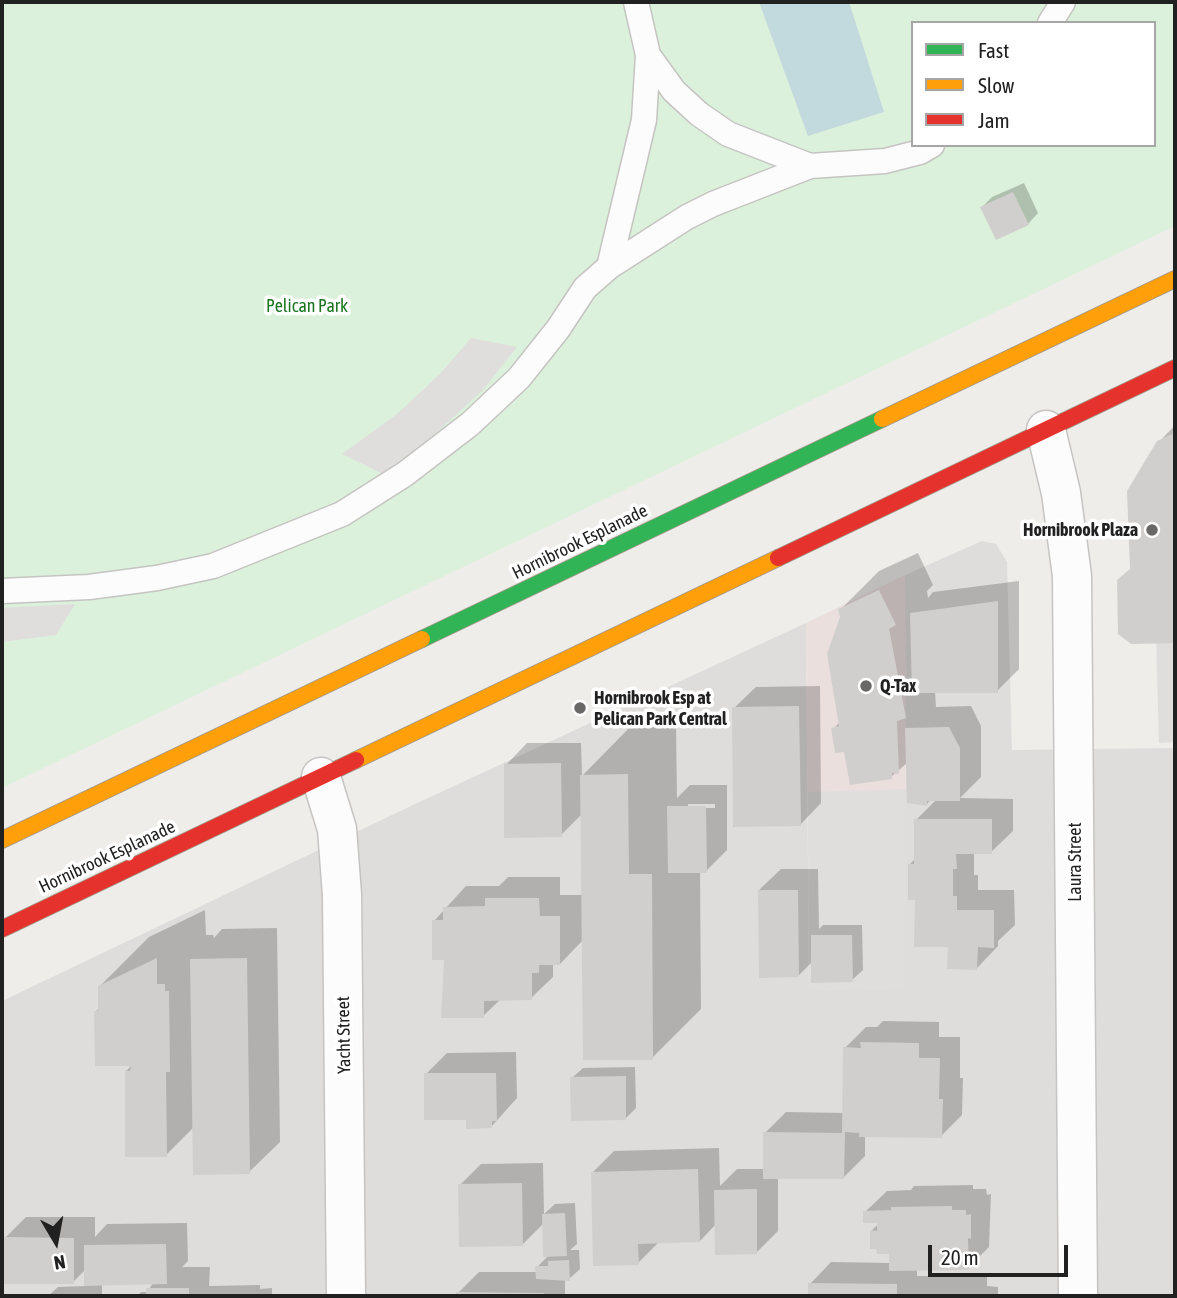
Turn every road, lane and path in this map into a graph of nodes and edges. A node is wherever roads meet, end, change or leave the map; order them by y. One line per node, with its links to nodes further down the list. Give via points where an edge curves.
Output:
1 (636, 2): 4 (lane)
2 (1063, 2): 3 (lane)
3 (1051, 21)
4 (648, 55): 6 (lane, via 674,90 728,134); 7 (lane, via 644,120)
5 (929, 147): 6 (lane, via 885,161)
6 (810, 166): 7 (lane, via 687,217)
7 (609, 267): 11 (lane, via 585,288 519,378 470,424 405,474 342,514 213,566 102,585)
8 (1175, 279): 13 (main road, Hornibrook Esplanade)
9 (1175, 368): 10 (main road, Hornibrook Esplanade)
10 (1046, 430): 12 (main road, Hornibrook Esplanade); 16 (street, Laura Street, via 1061,493 1072,576)
11 (2, 591)
12 (321, 777): 14 (main road, Hornibrook Esplanade); 15 (street, Yacht Street, via 337,829 342,895)
13 (2, 840)
14 (2, 929)
15 (346, 1296)
16 (1079, 1296)

